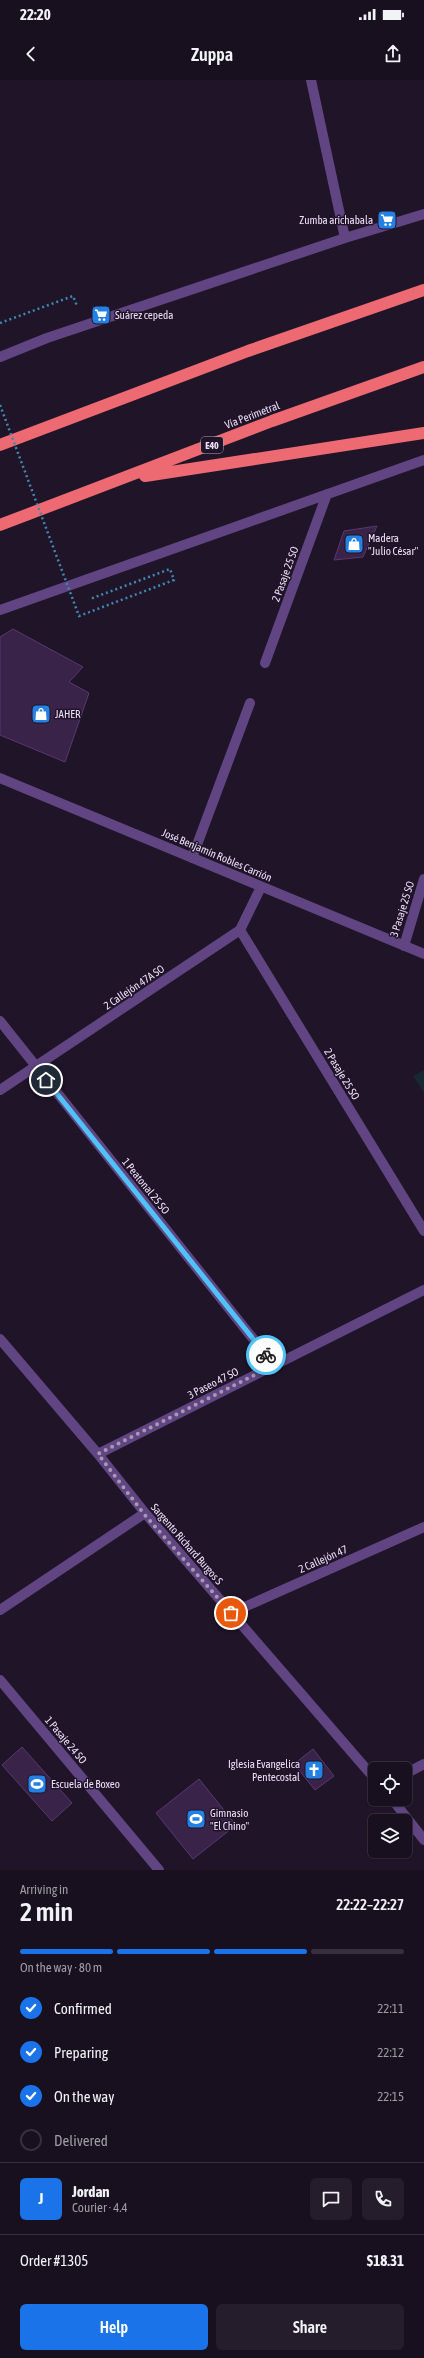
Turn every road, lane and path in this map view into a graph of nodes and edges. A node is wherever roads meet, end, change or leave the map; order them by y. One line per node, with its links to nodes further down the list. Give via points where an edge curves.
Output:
1 (310, 80): 3 (street)
2 (424, 214): 3 (street)
3 (345, 238): 5 (street, via 47,338)
4 (424, 290): 9 (highway, via 248,351)
5 (0, 357)
6 (424, 367): 11 (highway, Vía Perimetral / E40, via 279,419)
7 (0, 406): 14 (path, bridge, via 78,616 174,580 170,569)
8 (424, 433): 11 (highway)
9 (0, 445)
10 (424, 460): 12 (street)
11 (122, 480): 13 (highway, Vía Perimetral / E40)
12 (327, 494): 15 (street); 16 (street, 2 Pasaje 25 SO)
13 (0, 525)
14 (90, 599)
15 (0, 610)
16 (265, 663)
17 (250, 703): 19 (street)
18 (0, 778): 19 (street, José Benjamín Robles Carrión)
19 (192, 858): 21 (street, José Benjamín Robles Carrión)
20 (424, 879): 23 (street, 3 Pasaje 25 SO)
21 (261, 887): 22 (street); 23 (street, José Benjamín Robles Carrión)
22 (240, 930): 26 (street, 2 Callejón 47A SO); 28 (street, 2 Pasaje 25 SO)
23 (404, 946): 24 (street, José Benjamín Robles Carrión)
24 (424, 954)
25 (0, 1021): 26 (street, 1 Peatonal 25 SO)
26 (36, 1067): 27 (street, 2 Callejón 47A SO); 31 (street, 1 Peatonal 25 SO)
27 (0, 1090)
28 (424, 1231)
29 (424, 1290): 31 (street, 3 Paseo 47 SO)
30 (0, 1339): 32 (street, Sargento Richard Burgos S)
31 (274, 1365): 32 (street, 3 Paseo 47 SO)
32 (98, 1454): 33 (street, Sargento Richard Burgos S)
33 (144, 1514): 35 (street); 36 (street, Sargento Richard Burgos S)
34 (424, 1527): 36 (street, 2 Callejón 47)
35 (0, 1610)
36 (231, 1613): 40 (street, Sargento Richard Burgos S)
37 (0, 1680): 43 (street, 1 Pasaje 24 SO)
38 (424, 1764): 39 (street)
39 (412, 1770)
40 (368, 1771)
41 (397, 1806): 42 (street)
42 (424, 1840)
43 (159, 1870)

